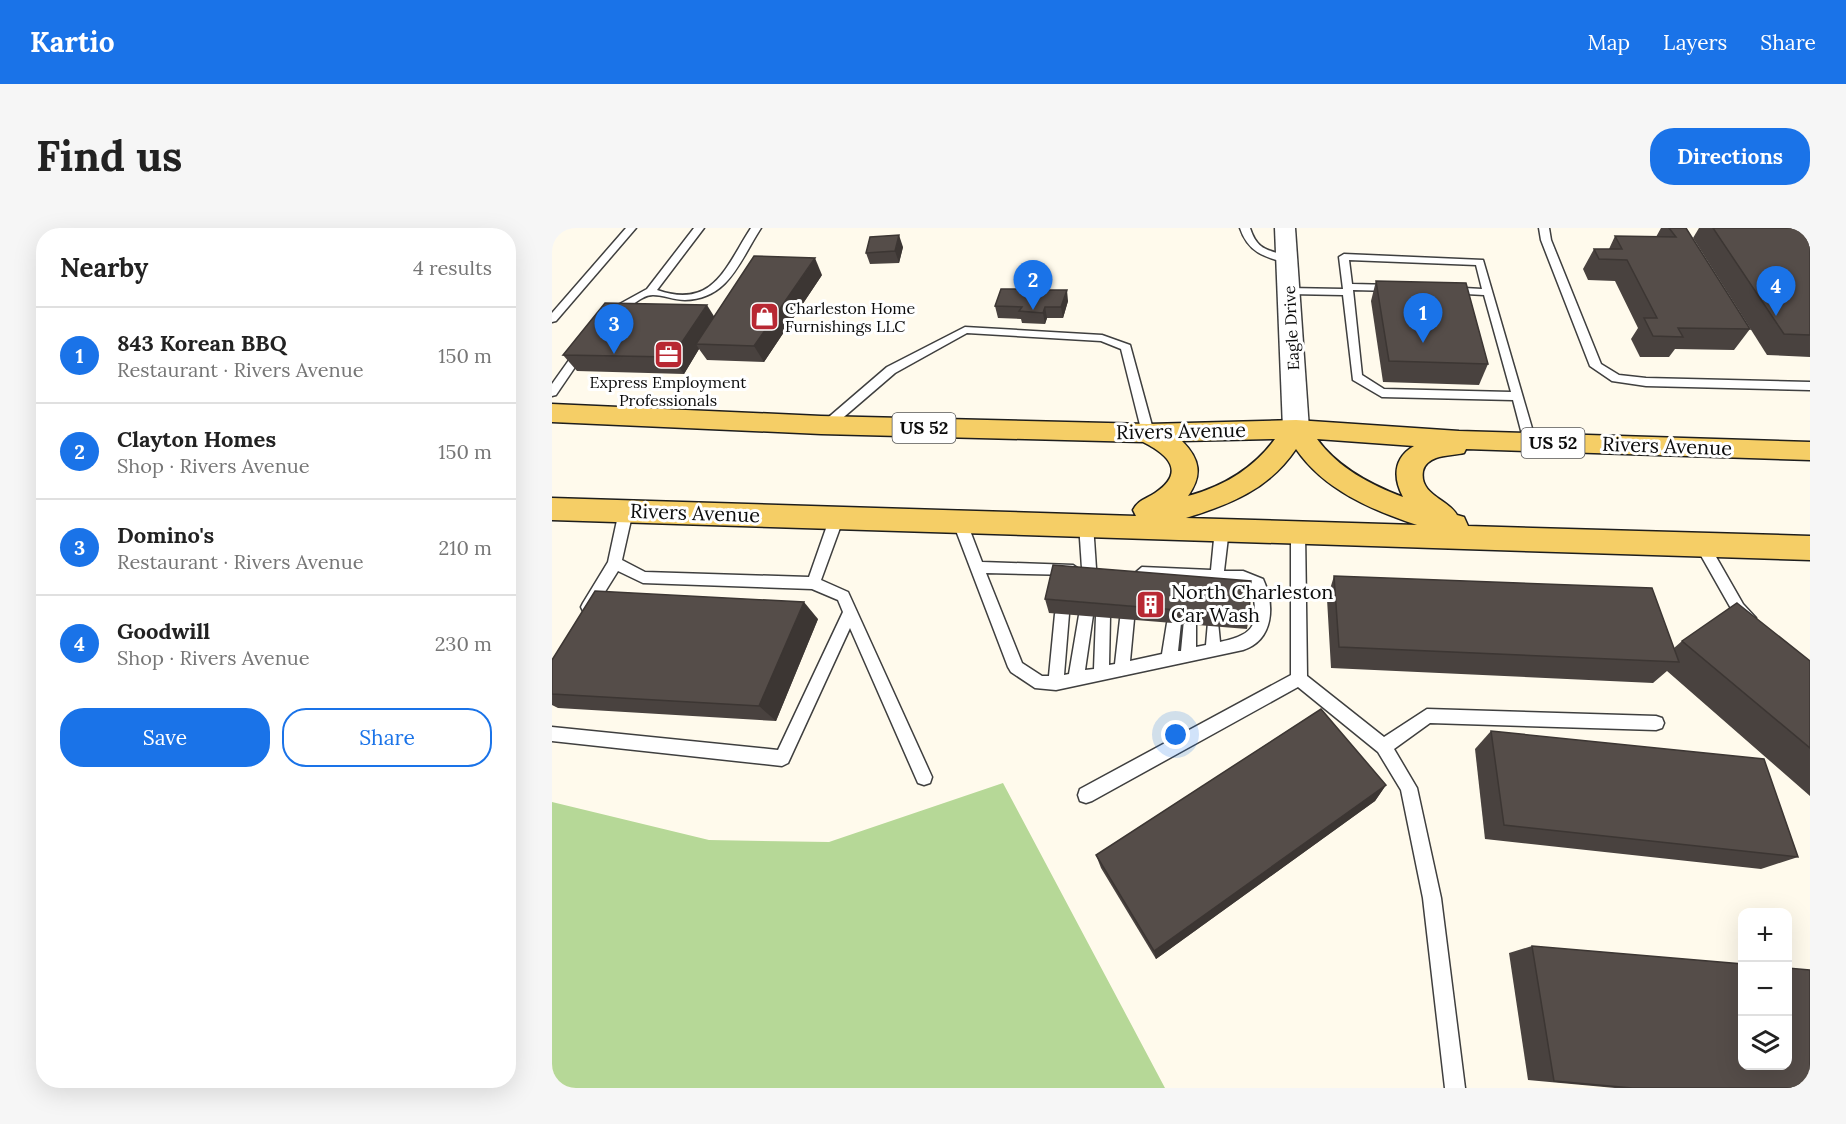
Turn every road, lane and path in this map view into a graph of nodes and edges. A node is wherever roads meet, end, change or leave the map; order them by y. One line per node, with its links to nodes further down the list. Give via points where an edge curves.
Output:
1 (631, 228): 16 (lane)
2 (699, 228): 13 (lane)
3 (756, 228): 13 (lane, via 717,287 687,296)
4 (1245, 228): 9 (lane, via 1248,240 1261,253)
5 (1285, 228): 9 (street, Eagle Drive)
6 (1544, 228): 19 (lane, via 1596,366 1616,378)
7 (1807, 228): 8 (lane)
8 (1810, 232)
9 (1287, 260): 14 (street, Eagle Drive)
10 (1348, 289): 11 (lane); 14 (lane); 15 (lane, via 1344,257 1480,262); 21 (lane, via 1357,377 1382,393)
11 (1407, 289)
12 (1430, 290): 15 (lane)
13 (651, 291): 17 (lane)
14 (1289, 291): 24 (street, Eagle Drive)
15 (1489, 292): 21 (lane)
16 (552, 319)
17 (603, 320)
18 (590, 338): 20 (lane)
19 (1810, 386)
20 (552, 392)
21 (1518, 396): 26 (lane)
22 (552, 413): 23 (main road, Rivers Avenue / US 52)
23 (827, 425): 25 (main road, Rivers Avenue / US 52); 25 (lane, via 891,370 965,330 1102,338 1126,346)
24 (1296, 429): 25 (main road, Rivers Avenue / US 52); 26 (main road, Rivers Avenue / US 52); 32 (main road, via 1266,468 1204,503); 35 (main road, via 1323,465 1350,483 1418,515)
25 (1148, 433): 32 (main road, via 1176,451 1183,461 1186,471 1181,484 1171,498)
26 (1519, 442): 27 (main road, Rivers Avenue / US 52); 35 (main road, via 1433,448 1416,458 1411,468 1410,482 1416,496 1438,514)
27 (1810, 451)
28 (552, 509): 29 (main road, Rivers Avenue)
29 (626, 511): 30 (main road, Rivers Avenue); 38 (lane)
30 (837, 517): 31 (main road, Rivers Avenue); 44 (lane)
31 (959, 520): 32 (main road, Rivers Avenue); 39 (lane)
32 (1097, 525): 33 (main road, Rivers Avenue); 39 (lane, via 1093,575)
33 (1222, 529): 34 (main road, Rivers Avenue); 41 (lane)
34 (1298, 531): 35 (main road, Rivers Avenue); 65 (lane)
35 (1497, 538): 36 (main road, Rivers Avenue)
36 (1702, 545): 37 (main road, Rivers Avenue); 57 (lane, via 1738,608)
37 (1810, 548)
38 (615, 563): 44 (lane, via 643,578); 54 (lane)
39 (979, 567): 66 (lane, via 1016,667 1040,683)
40 (1187, 575): 41 (lane); 42 (lane); 45 (lane); 46 (lane)
41 (1216, 576): 43 (lane); 47 (lane)
42 (1130, 577)
43 (1238, 577): 48 (lane); 58 (lane, via 1258,583 1265,619 1257,636)
44 (813, 583): 49 (lane, via 843,596)
45 (1179, 590)
46 (1194, 591)
47 (1215, 592)
48 (1236, 594)
49 (850, 613): 68 (lane, via 782,758); 70 (lane)
50 (1062, 614): 66 (lane)
51 (1086, 615): 64 (lane)
52 (1103, 616): 63 (lane)
53 (1127, 619): 62 (lane)
54 (580, 620)
55 (1213, 626): 59 (lane)
56 (1234, 628): 58 (lane)
57 (1762, 630)
58 (1232, 646): 59 (lane)
59 (1213, 651): 60 (lane)
60 (1188, 656): 61 (lane); 61 (lane, via 1182,623)
61 (1169, 660): 62 (lane)
62 (1122, 669): 63 (lane)
63 (1101, 674): 64 (lane)
64 (1076, 678): 66 (lane)
65 (1299, 679): 69 (lane); 71 (lane)
66 (1056, 683)
67 (1656, 723): 69 (lane, via 1427,716)
68 (552, 734)
69 (1384, 747): 72 (lane, via 1410,788 1430,887)
70 (924, 777)
71 (1086, 795)
72 (1455, 1088)

